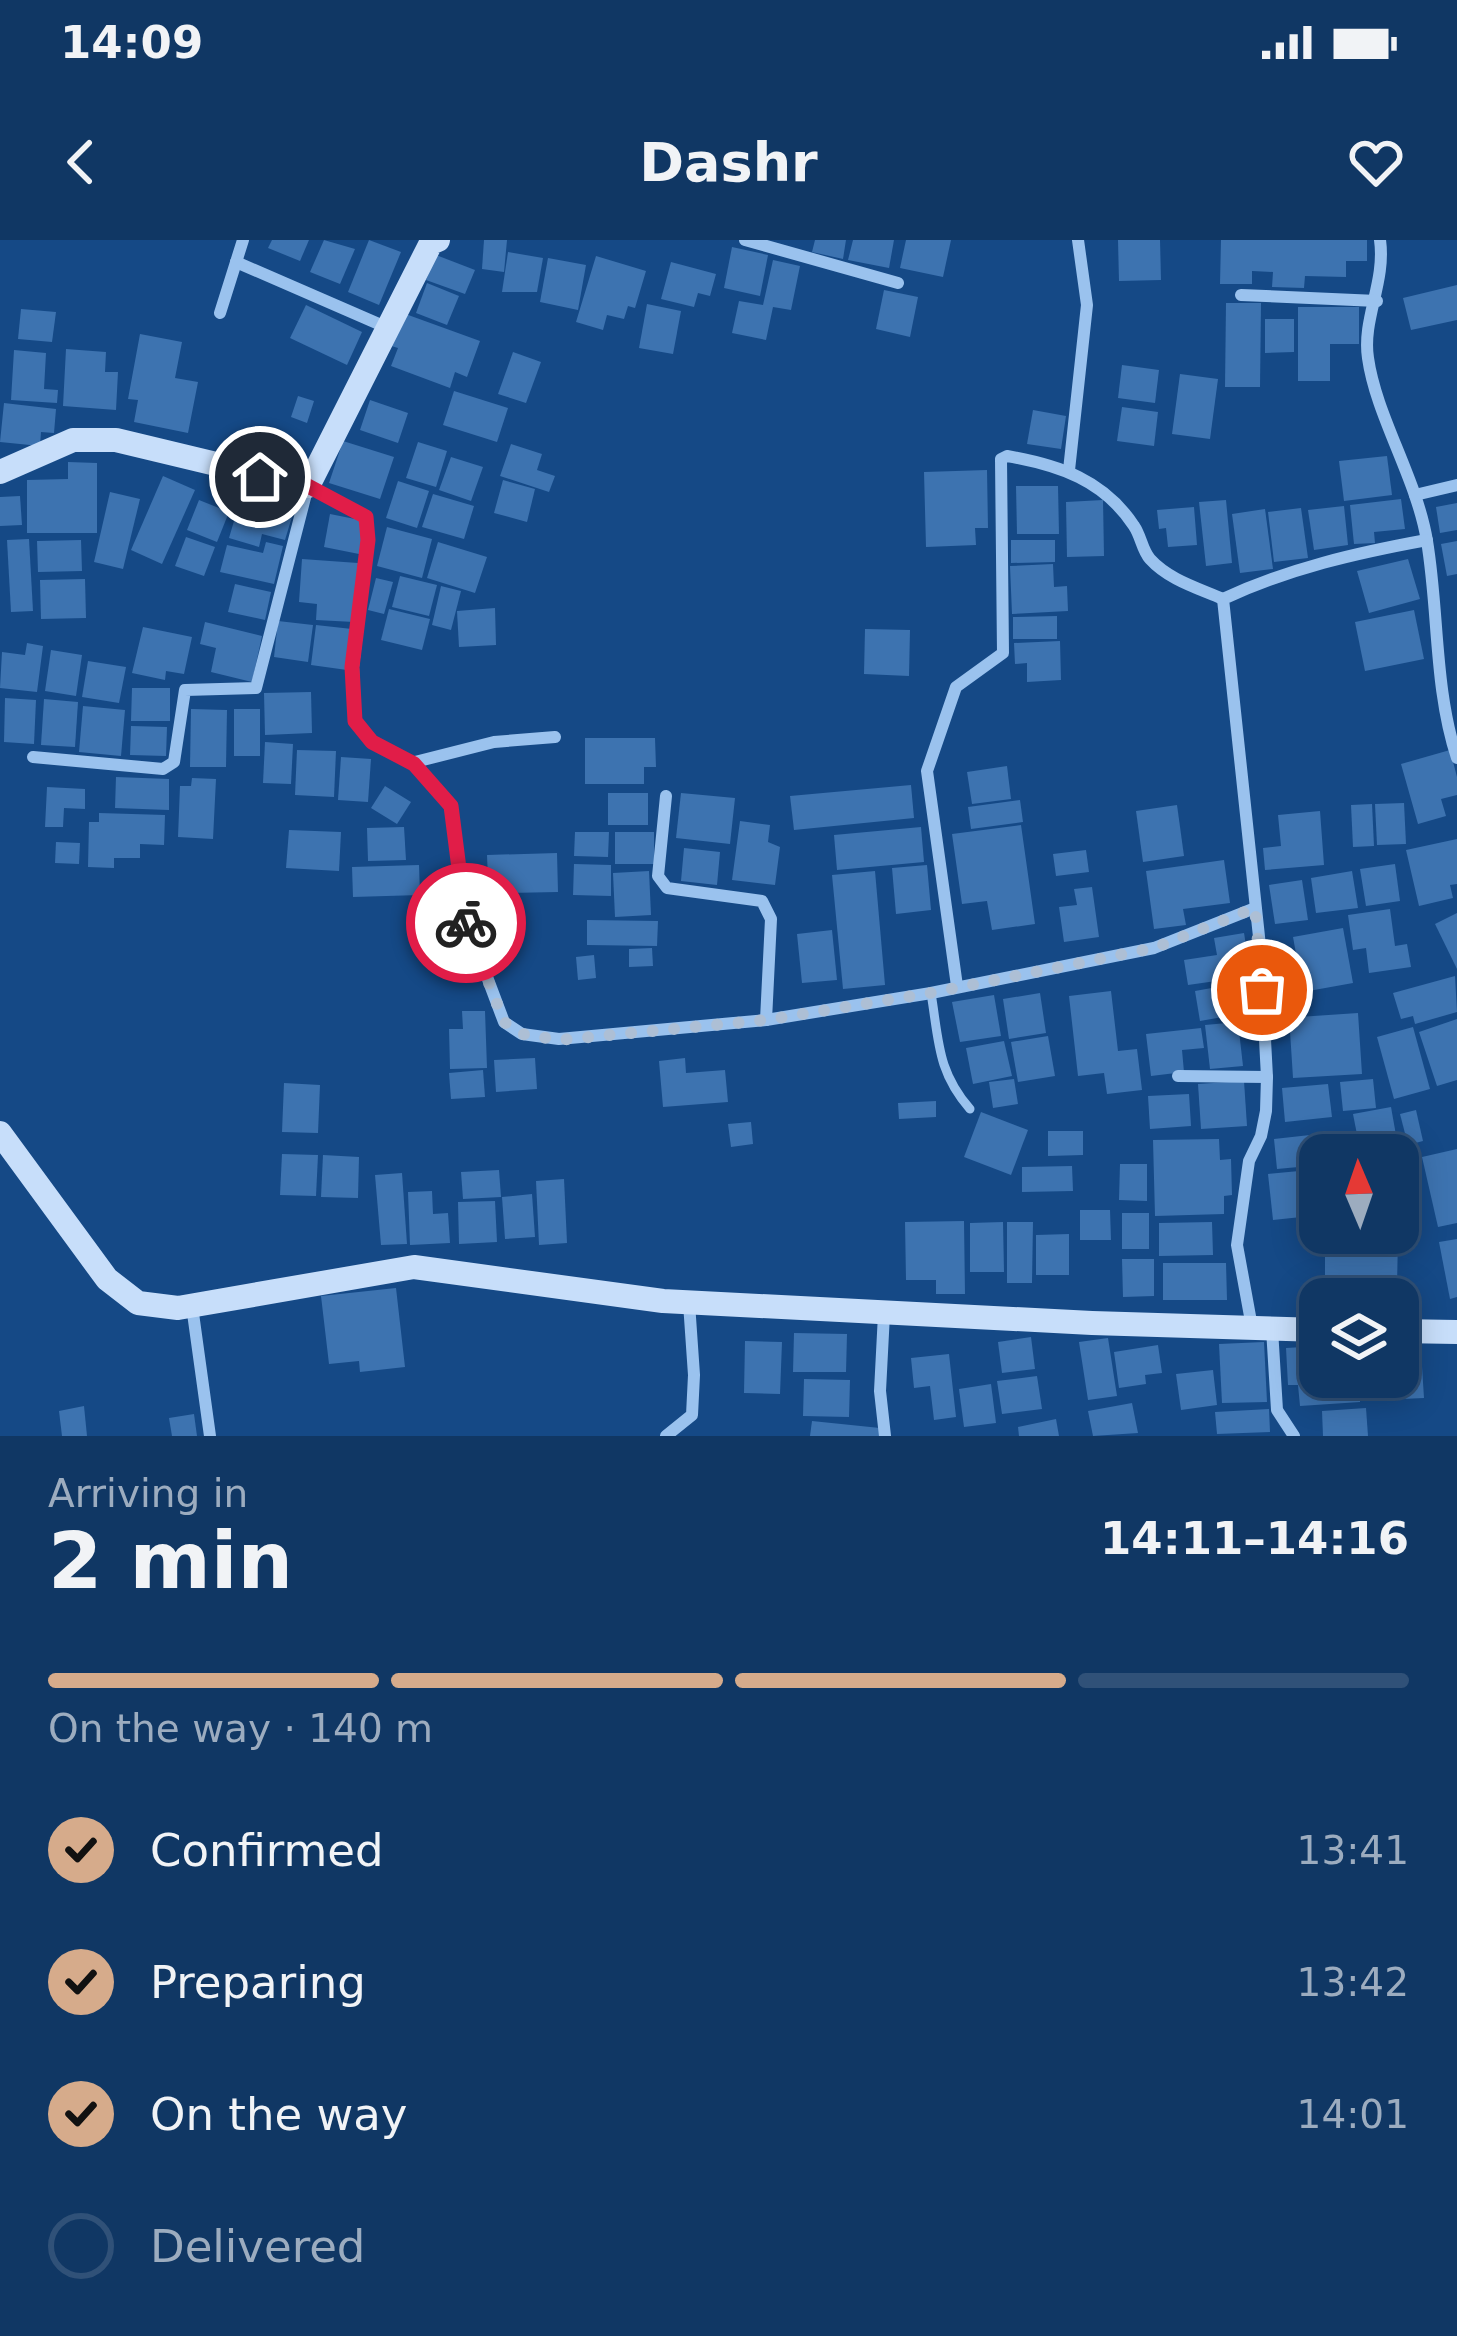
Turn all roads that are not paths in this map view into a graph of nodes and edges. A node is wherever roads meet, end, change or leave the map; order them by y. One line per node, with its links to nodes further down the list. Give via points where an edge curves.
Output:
1 (243, 240): 7 (street)
2 (745, 240): 6 (street)
3 (1078, 240): 13 (street, via 1087,305)
4 (1380, 240): 10 (street)
5 (428, 241): 12 (street)
6 (796, 247): 8 (street)
7 (236, 262): 11 (street); 12 (street)
8 (898, 284)
9 (1240, 295): 10 (street)
10 (1377, 301): 17 (street, via 1368,362)
11 (220, 313)
12 (388, 328): 16 (street)
13 (1070, 470): 19 (street, via 1113,501 1148,557 1175,579); 26 (street, via 1001,459 1003,653 956,687 927,771)
14 (0, 472): 16 (street, via 73,440 116,440)
15 (1457, 485): 17 (street)
16 (308, 486): 21 (street, via 256,688 185,689 174,762 163,769); 23 (street, via 366,517 355,721 372,742)
17 (1415, 495): 18 (street)
18 (1427, 539): 19 (street, via 1333,558); 22 (street, via 1445,721)
19 (1223, 598): 25 (street)
20 (555, 736): 23 (street)
21 (33, 757)
22 (1457, 758)
23 (411, 763): 28 (street, via 451,806 466,921 504,1022 559,1040)
24 (666, 796): 28 (street, via 658,876 668,888 762,901 771,920)
25 (1255, 908): 26 (street, via 1154,948); 30 (street)
26 (957, 986): 27 (street)
27 (931, 993): 28 (street); 31 (lane, via 944,1072)
28 (766, 1020)
29 (1178, 1076): 30 (street)
30 (1267, 1077): 36 (street, via 1237,1245)
31 (970, 1109)
32 (0, 1133): 34 (street, via 107,1279 138,1303)
33 (688, 1302): 34 (street, via 414,1267); 35 (street); 41 (street, via 692,1415)
34 (192, 1305): 40 (street)
35 (884, 1314): 36 (street); 42 (street)
36 (1262, 1328): 37 (street); 43 (street, via 1277,1410)
37 (1299, 1329)
38 (1419, 1331): 39 (street)
39 (1457, 1332)
40 (210, 1436)
41 (666, 1436)
42 (885, 1436)
43 (1294, 1436)

